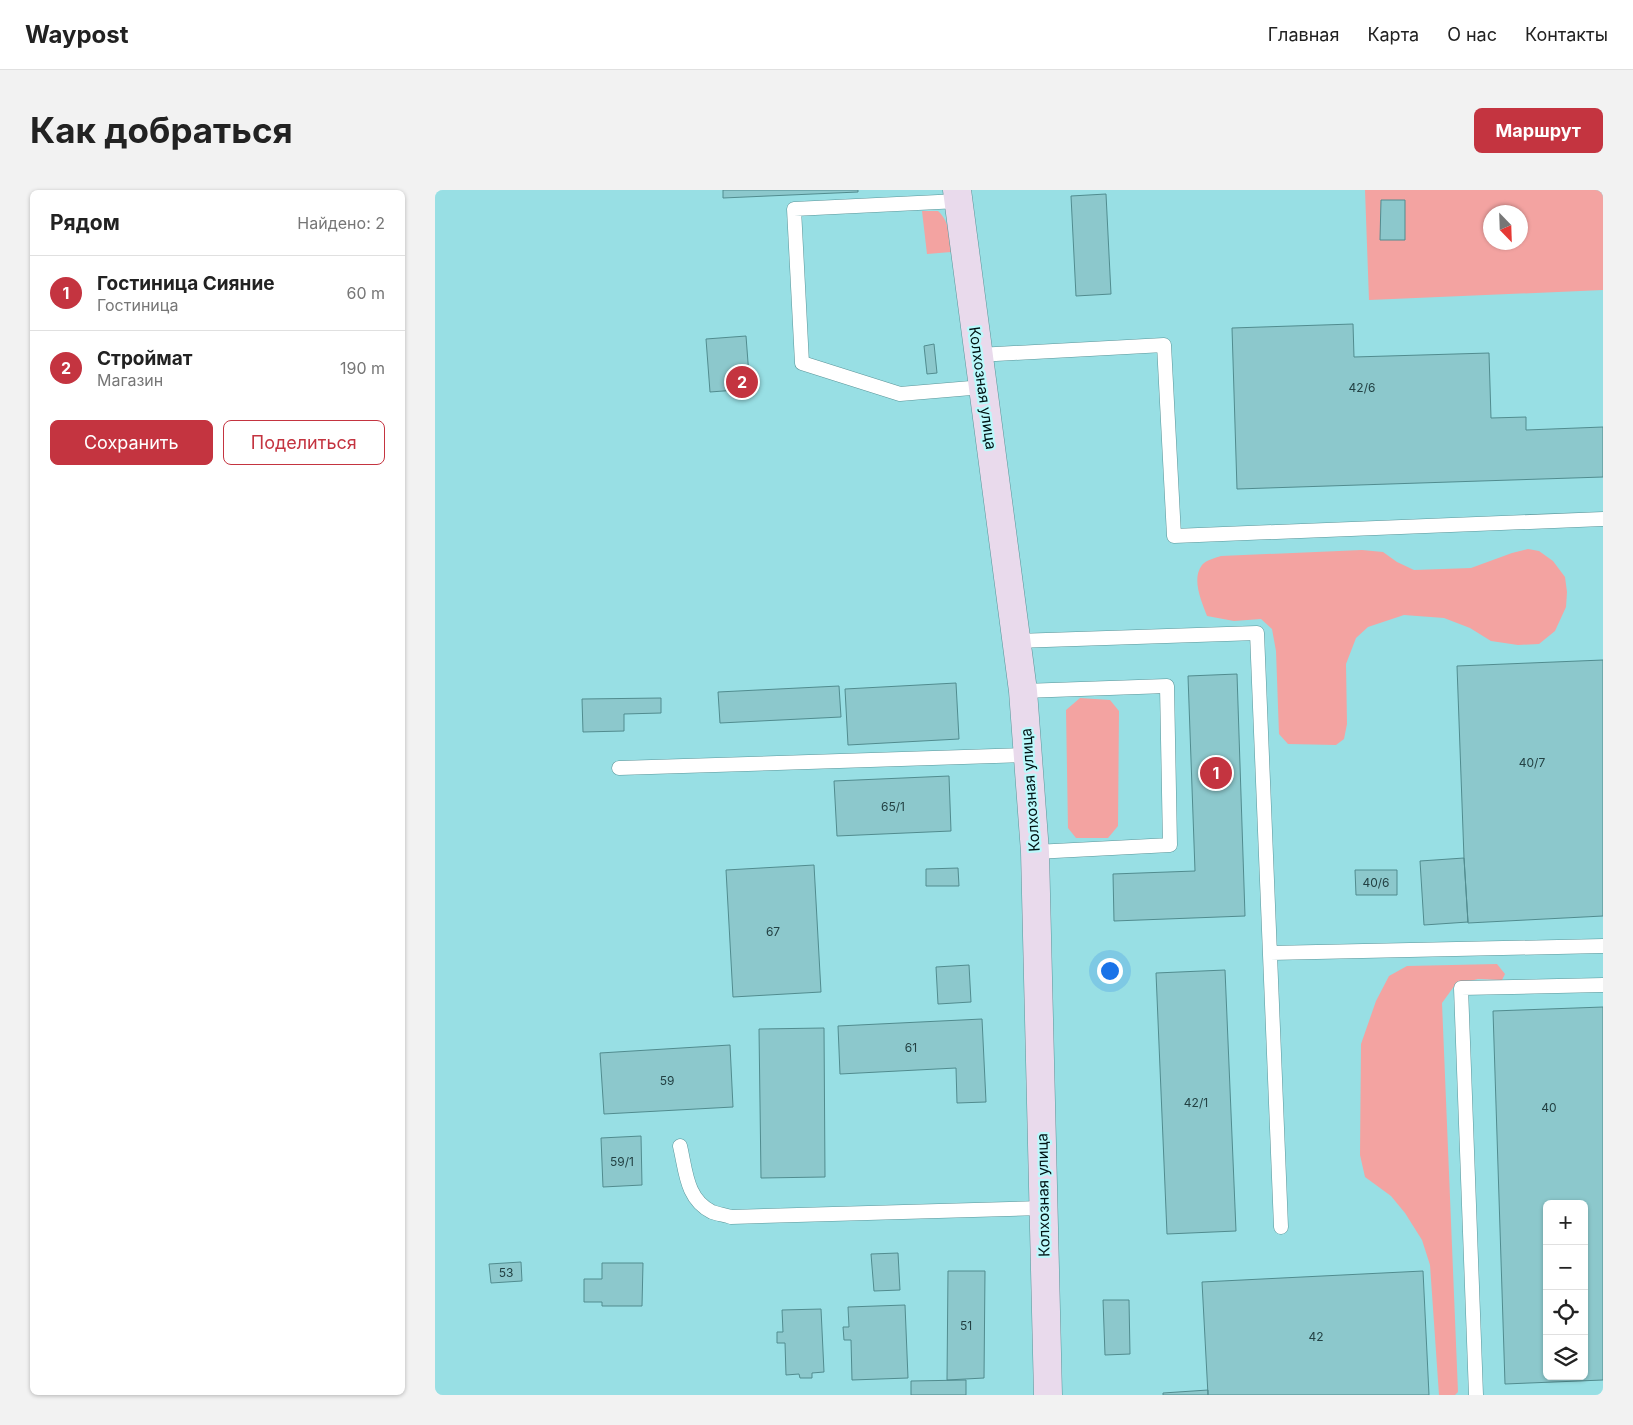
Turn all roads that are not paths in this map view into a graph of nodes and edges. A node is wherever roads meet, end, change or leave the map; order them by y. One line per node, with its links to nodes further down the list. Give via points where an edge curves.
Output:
1 (958, 196): 2 (street, Колхозная улица); 3 (lane, via 794,209 802,363 900,394)
2 (978, 355): 3 (street, Колхозная улица); 4 (lane, via 1164,345 1174,536)
3 (983, 387): 5 (street, Колхозная улица)
4 (1603, 519)
5 (1016, 642): 6 (street, Колхозная улица); 11 (lane, via 1257,633)
6 (1023, 691): 7 (street, Колхозная улица); 9 (lane, via 1167,686 1170,845)
7 (1029, 755): 8 (lane); 9 (street, Колхозная улица)
8 (619, 768)
9 (1035, 852): 14 (street, Колхозная улица)
10 (1603, 946): 11 (lane)
11 (1270, 953): 15 (lane)
12 (1603, 985): 17 (lane, via 1461,988)
13 (680, 1146): 14 (lane, via 690,1191 712,1212 731,1217)
14 (1043, 1208): 16 (street, Колхозная улица)
15 (1281, 1227)
16 (1048, 1395)
17 (1476, 1395)

